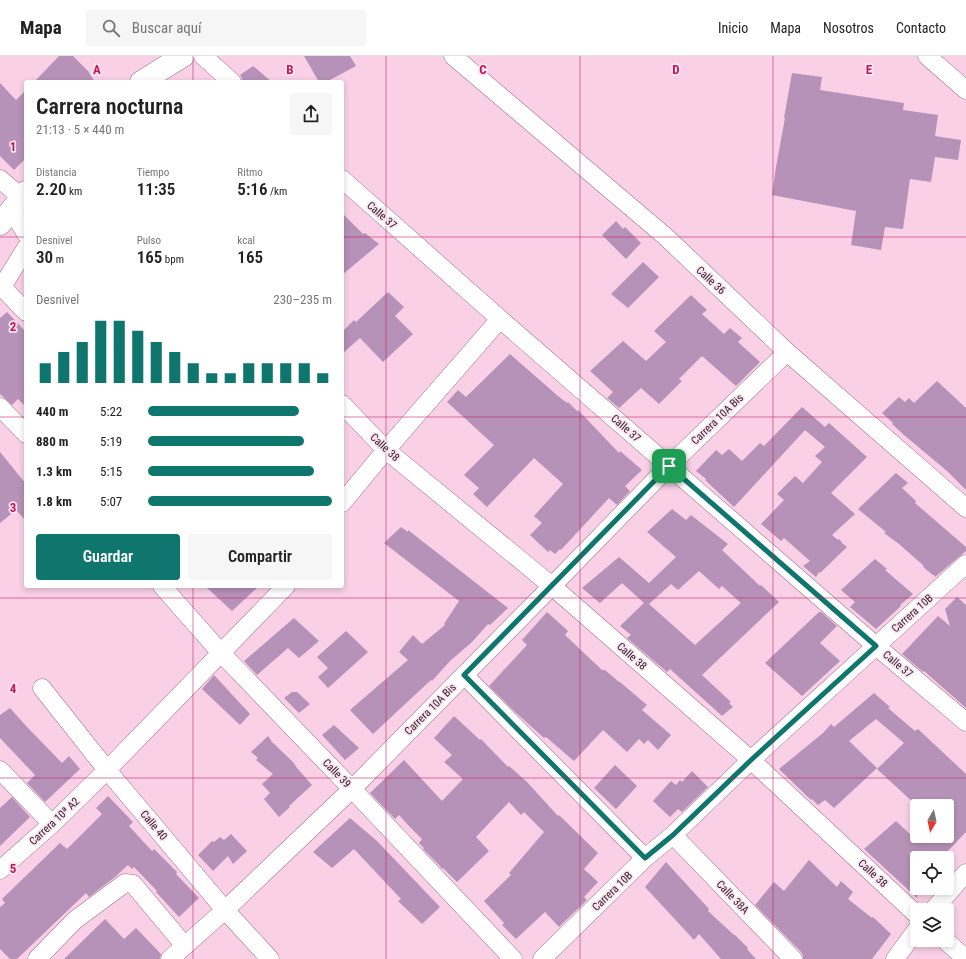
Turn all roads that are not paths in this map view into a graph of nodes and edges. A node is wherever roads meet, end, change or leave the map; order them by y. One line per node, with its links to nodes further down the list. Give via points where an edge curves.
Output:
1 (183, 56): 5 (street)
2 (203, 56): 6 (street)
3 (452, 56): 15 (street, Calle 36, via 666,237)
4 (927, 56): 7 (street)
5 (144, 80)
6 (230, 80)
7 (966, 90)
8 (0, 179): 10 (street)
9 (344, 181): 14 (street, Calle 37)
10 (15, 206): 11 (street)
11 (24, 229)
12 (24, 251): 13 (street, via 2,287)
13 (24, 310)
14 (500, 319): 19 (street); 20 (street, Calle 37)
15 (787, 352): 20 (street, Carrera 10A Bis); 22 (street, Calle 36)
16 (344, 406): 19 (street, Calle 38)
17 (0, 407): 18 (street)
18 (24, 432)
19 (386, 450): 21 (street); 24 (street, Calle 38)
20 (669, 466): 24 (street, Carrera 10A Bis); 27 (street, Calle 37)
21 (344, 501)
22 (966, 508)
23 (966, 564): 27 (street, Carrera 10B)
24 (552, 586): 29 (street, Carrera 10A Bis); 32 (street, Calle 38)
25 (164, 588): 28 (street, Calle 39)
26 (284, 588): 28 (street)
27 (876, 646): 31 (street, Calle 37); 32 (street, Carrera 10B)
28 (221, 653): 34 (street, Carrera 10ª A2); 35 (street, Calle 39)
29 (464, 675): 35 (street, Carrera 10A Bis); 38 (street)
30 (42, 688): 34 (street, Calle 40)
31 (966, 722)
32 (751, 760): 37 (street, Carrera 10B); 42 (street, Calle 38)
33 (0, 770): 36 (street)
34 (107, 770): 36 (street, Carrera 10ª A2); 43 (street, Calle 40)
35 (352, 789): 43 (street, Carrera 10A Bis); 50 (street, Calle 39)
36 (52, 824): 39 (street, Carrera 10ª A2)
37 (673, 835): 38 (street, Carrera 10B); 52 (street, Calle 38A)
38 (645, 858): 51 (street, Carrera 10B)
39 (0, 870)
40 (966, 873): 41 (street)
41 (939, 903)
42 (910, 908)
43 (225, 910): 45 (street, Carrera 10A Bis); 49 (street, Calle 40)
44 (910, 939): 53 (street)
45 (185, 946): 47 (street, via 133,884 125,883 75,920); 48 (street, Carrera 10A Bis)
46 (953, 947): 54 (street)
47 (37, 959)
48 (170, 959)
49 (270, 959)
50 (513, 959)
51 (542, 959)
52 (793, 959)
53 (895, 959)
54 (966, 959)

